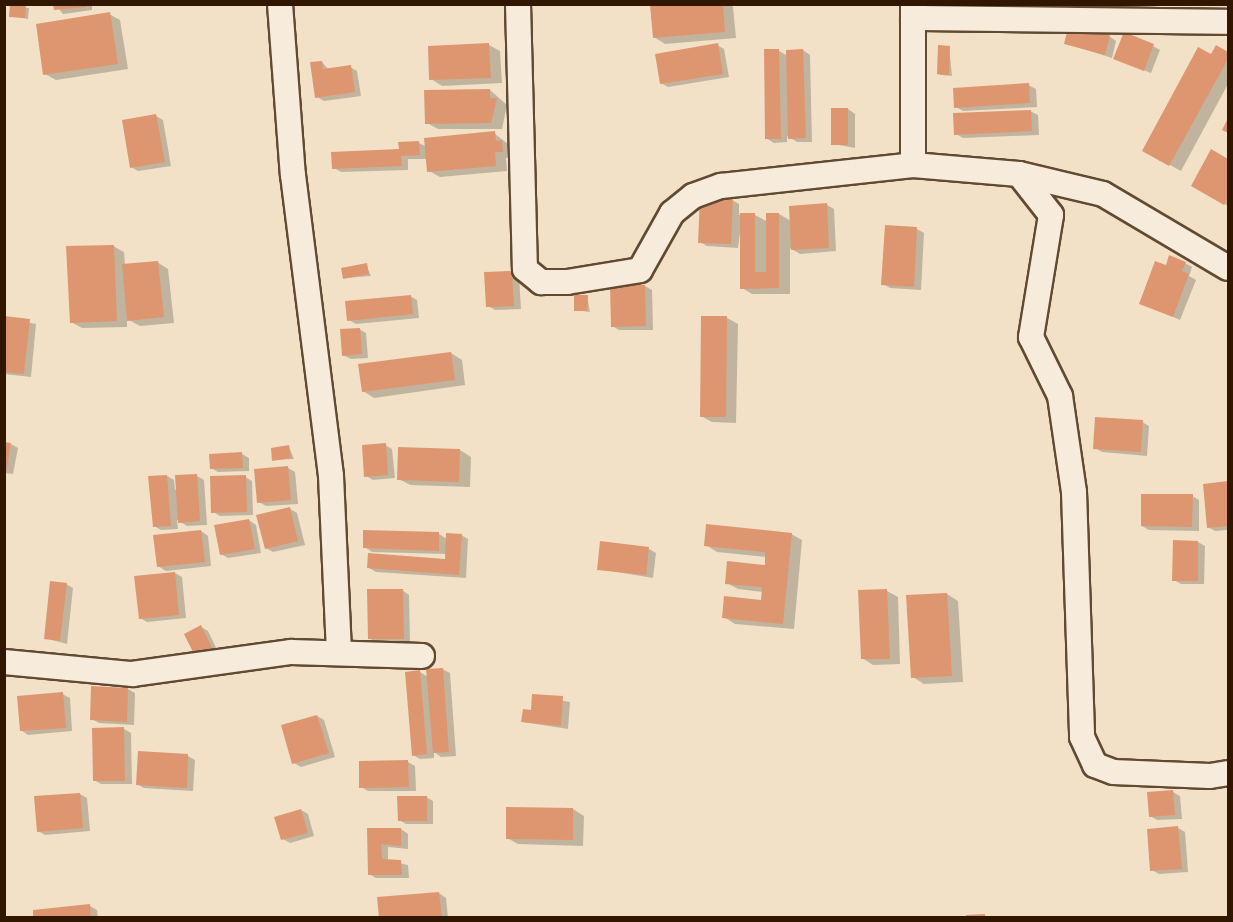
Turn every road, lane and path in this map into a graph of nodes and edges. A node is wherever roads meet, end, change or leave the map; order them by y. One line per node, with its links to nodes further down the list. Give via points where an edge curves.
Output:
1 (280, 4): 8 (street, via 293,175 331,476)
2 (518, 4): 5 (street, via 525,269 541,282 567,282 640,270 672,213 693,196 721,186)
3 (914, 11): 4 (street); 5 (street)
4 (1228, 21)
5 (913, 165): 6 (street)
6 (1019, 174): 7 (street, via 1103,194); 11 (street, via 1051,216 1030,337 1060,396 1074,492 1082,737 1095,765 1113,772 1210,776)
7 (1228, 268)
8 (339, 653): 9 (street); 10 (street, via 291,652 132,674)
9 (422, 656)
10 (4, 662)
11 (1228, 773)

